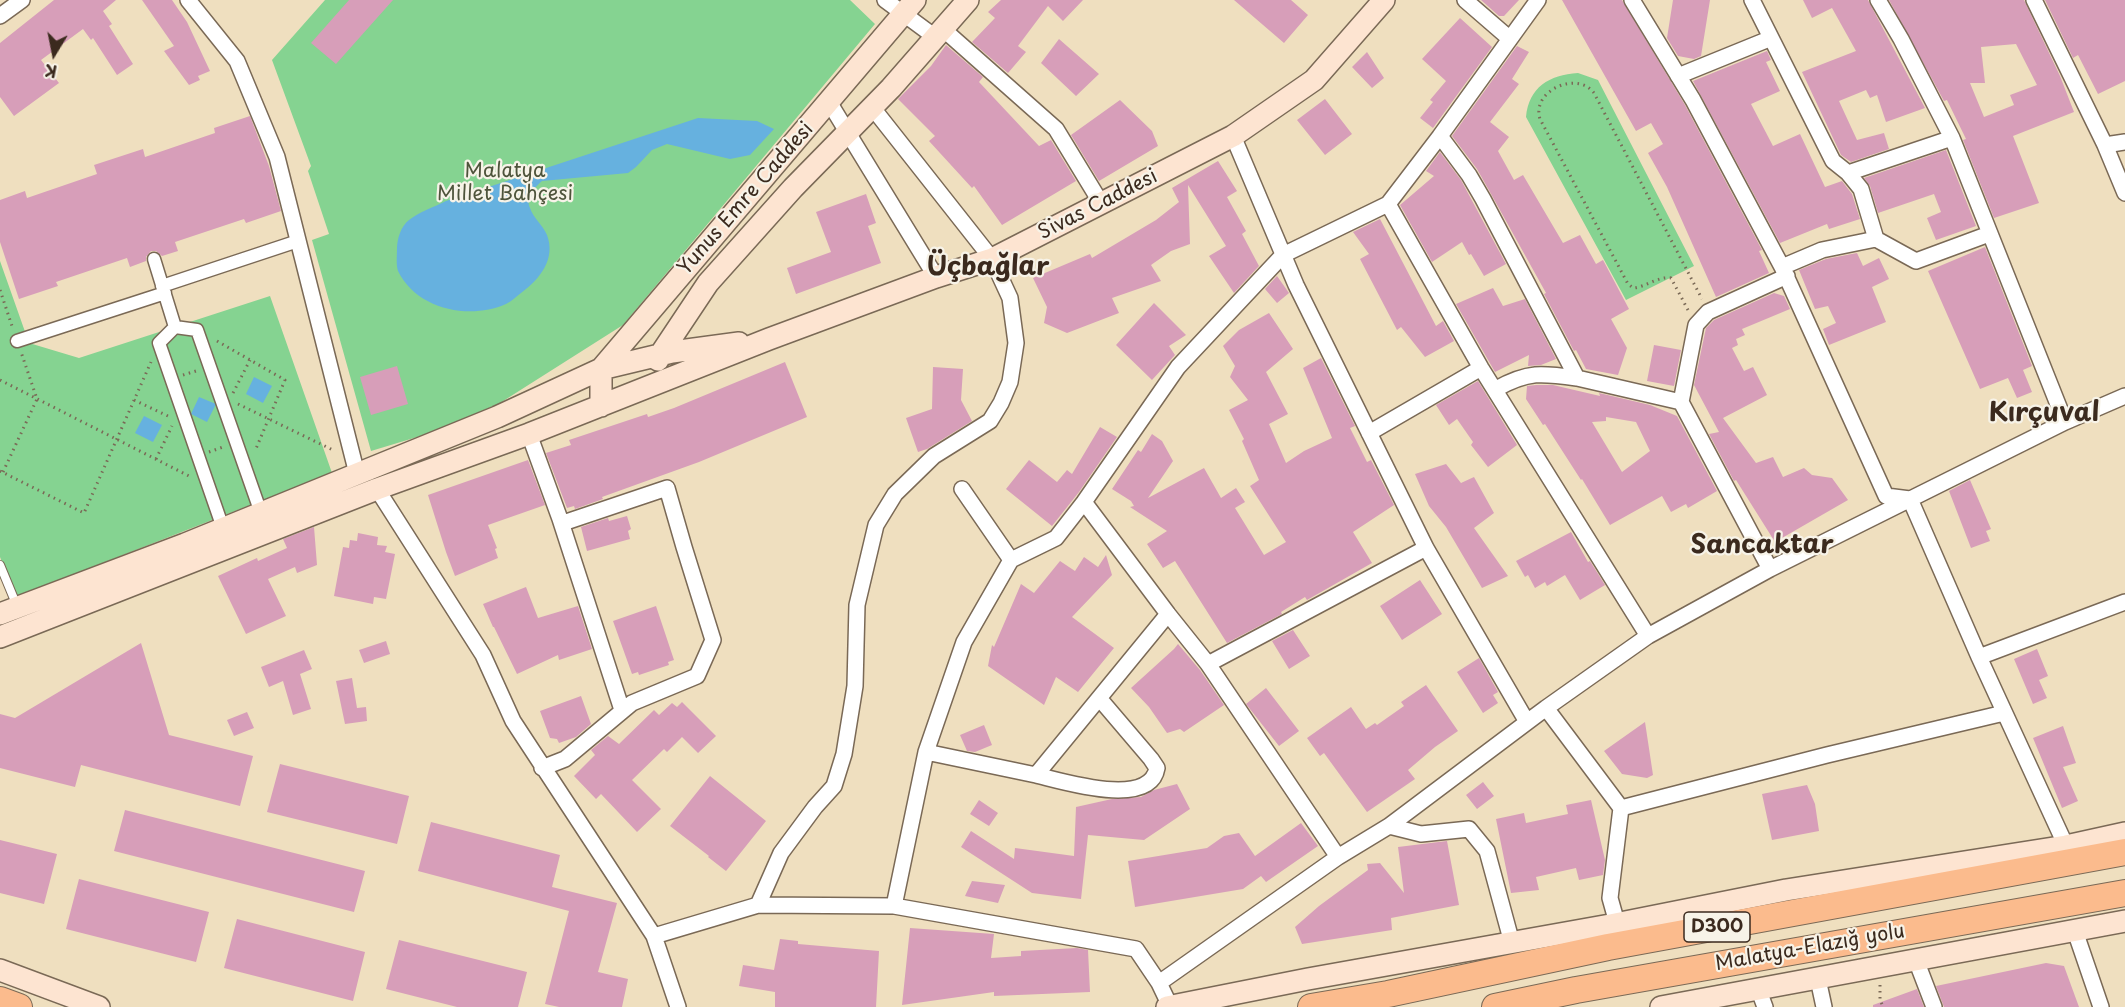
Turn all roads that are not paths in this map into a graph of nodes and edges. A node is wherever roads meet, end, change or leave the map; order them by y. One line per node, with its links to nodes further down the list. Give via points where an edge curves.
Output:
1 (22, 0): 13 (street)
2 (188, 0): 32 (street, via 237,61 277,157)
3 (885, 0): 12 (street)
4 (968, 0): 14 (main road, Yunus Emre Caddesi)
5 (1384, 0): 21 (main road, Sivas Caddesi, via 1314,80)
6 (1465, 0): 15 (street)
7 (1538, 0): 15 (street)
8 (1632, 0): 17 (street)
9 (1752, 0): 16 (street)
10 (1878, 0): 23 (street)
11 (2034, 0): 25 (street)
12 (908, 7): 14 (street); 18 (main road, Yunus Emre Caddesi)
13 (0, 16)
14 (939, 33): 19 (main road, Yunus Emre Caddesi); 28 (street, via 1056,129)
15 (1510, 39): 22 (street)
16 (1769, 39): 17 (street); 26 (street, via 1833,161)
17 (1678, 76): 36 (street)
18 (829, 102): 20 (street); 44 (main road, Yunus Emre Caddesi)
19 (872, 107): 20 (main road, Yunus Emre Caddesi); 35 (street)
20 (848, 132): 37 (street); 42 (main road, Yunus Emre Caddesi, via 708,283)
21 (1233, 136): 28 (main road, Sivas Caddesi); 33 (street)
22 (1440, 136): 29 (street); 45 (street, via 1483,199)
23 (1952, 138): 26 (street); 30 (street)
24 (2125, 142): 25 (street)
25 (2105, 145): 27 (street)
26 (1848, 173): 31 (street, via 1861,189)
27 (2125, 193)
28 (1101, 203): 35 (main road, Sivas Caddesi)
29 (1388, 204): 33 (street); 43 (street)
30 (1989, 234): 31 (street, via 1916,261); 51 (street)
31 (1876, 239): 36 (street, via 1822,250)
32 (298, 242): 38 (street); 54 (street)
33 (1283, 255): 52 (street); 58 (street, via 1178,367)
34 (154, 259): 38 (street)
35 (992, 259): 37 (main road, Sivas Caddesi); 87 (street, via 1010,298 1016,343 1010,382 990,421 934,456 895,494 876,525 857,605 855,686 834,786 781,853)
36 (1784, 271): 49 (street, via 1708,312 1696,325); 57 (street, via 1886,496)
37 (936, 277): 40 (main road, Sivas Caddesi)
38 (163, 290): 39 (street); 41 (street)
39 (175, 327): 59 (street, via 197,330); 61 (street, via 159,343)
40 (770, 339): 42 (main road); 46 (main road)
41 (17, 341)
42 (660, 355): 44 (main road); 46 (main road, Yunus Emre Caddesi)
43 (1481, 368): 47 (street); 52 (street)
44 (601, 369): 50 (main road); 54 (main road, via 497,417)
45 (1577, 378): 47 (street, via 1527,375); 49 (street)
46 (651, 387): 50 (main road)
47 (1496, 389): 69 (street)
48 (2125, 396): 51 (street)
49 (1681, 402): 65 (street)
50 (601, 406): 53 (main road)
51 (2065, 422): 57 (street)
52 (1369, 433): 62 (street)
53 (529, 434): 55 (main road); 60 (street)
54 (355, 467): 59 (main road)
55 (377, 489): 70 (main road); 78 (street, via 483,655 513,721)
56 (962, 489): 63 (street)
57 (1910, 500): 65 (street); 71 (street)
58 (1084, 502): 63 (street, via 1056,538); 68 (street)
59 (261, 513): 61 (main road)
60 (560, 519): 75 (street); 75 (street, via 563,523 668,488 713,640 698,676)
61 (223, 528): 67 (main road)
62 (1426, 548): 72 (street); 74 (street, via 1527,722)
63 (1011, 560): 77 (street, via 964,642)
64 (0, 565): 67 (lane)
65 (1770, 569): 69 (street)
66 (2125, 602): 71 (street)
67 (9, 611)
68 (1168, 614): 72 (street); 73 (street)
69 (1648, 636): 74 (street)
70 (0, 637)
71 (1978, 657): 76 (street)
72 (1208, 664): 85 (street)
73 (1099, 698): 79 (street); 79 (street, via 1151,759 1157,768 1154,777 1125,791)
74 (1546, 708): 80 (street); 81 (street)
75 (622, 710): 78 (street, via 565,759)
76 (2004, 713): 80 (street); 83 (street)
77 (926, 752): 79 (street); 88 (street)
78 (543, 768): 92 (street)
79 (1035, 775)
80 (1621, 808): 90 (street, via 1610,898)
81 (1389, 826): 85 (street); 93 (street, via 1421,834 1469,829 1487,851)
82 (2125, 833): 83 (main road)
83 (2066, 846): 90 (main road, via 1786,890)
84 (2125, 852): 105 (highway, D300, via 1608,947)
85 (1338, 858): 97 (street)
86 (2125, 893): 106 (highway, Malatya-Elazığ yolu / D300)
87 (758, 905): 88 (street); 92 (street)
88 (894, 906): 97 (street, via 1136,949)
89 (2125, 921): 91 (main road)
90 (1617, 923): 93 (main road)
91 (2075, 931): 94 (main road); 110 (street)
92 (654, 936): 104 (street)
93 (1512, 942): 101 (main road)
94 (1916, 960): 96 (main road); 109 (street)
95 (0, 970): 103 (main road)
96 (1818, 979): 98 (main road); 108 (street)
97 (1160, 983): 101 (street)
98 (1761, 998): 100 (main road)
99 (0, 1000): 102 (highway)
100 (1705, 1003): 107 (main road)
101 (1168, 1006)
102 (19, 1007)
103 (99, 1007)
104 (678, 1007)
105 (1311, 1007)
106 (1495, 1007)
107 (1661, 1007)
108 (1824, 1007)
109 (1934, 1007)
110 (2101, 1007)

